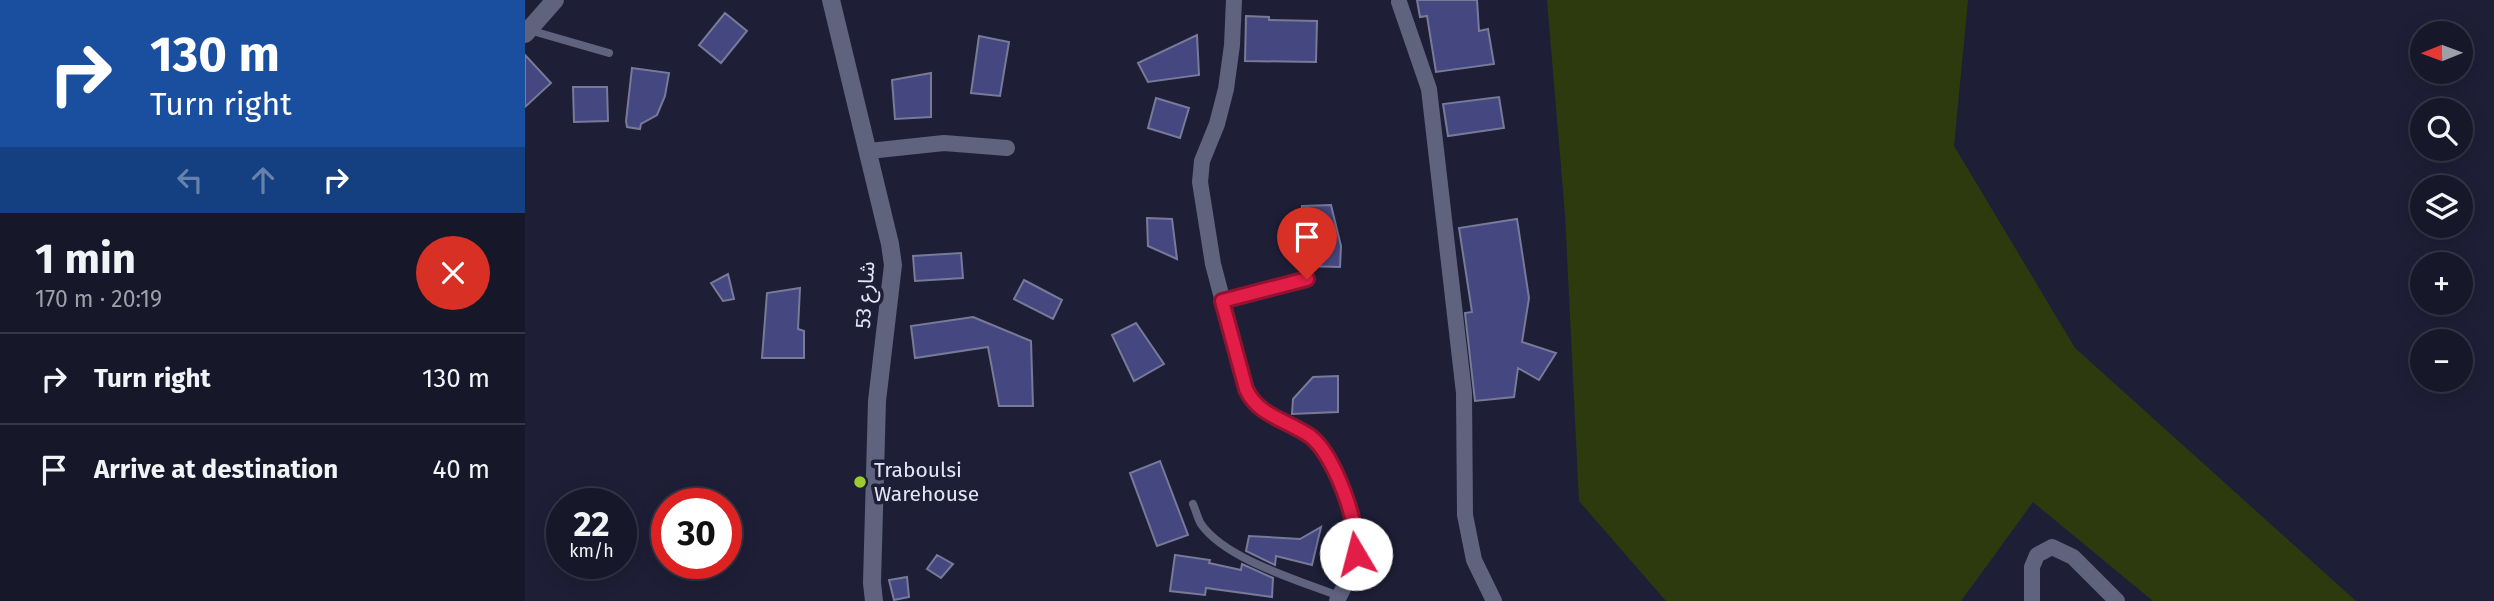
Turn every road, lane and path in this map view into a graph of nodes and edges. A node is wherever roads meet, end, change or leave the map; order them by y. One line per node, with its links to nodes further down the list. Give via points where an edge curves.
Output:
1 (555, 0): 5 (street)
2 (831, 0): 8 (street, شارع 53)
3 (1234, 0): 10 (street, via 1226,89 1200,173)
4 (1399, 2): 14 (street, via 1429,89 1464,393 1465,515 1470,548)
5 (527, 32): 6 (lane)
6 (609, 53)
7 (1007, 148): 8 (street, via 944,143)
8 (869, 152): 13 (street, شارع 53, via 893,265 877,401)
9 (1307, 279): 10 (street)
10 (1222, 301): 12 (street, via 1251,400 1322,447 1335,470 1357,545)
11 (1193, 504): 12 (lane, via 1202,525 1221,544)
12 (1338, 599)
13 (874, 601)
14 (1494, 601)
15 (2032, 601): 16 (street, via 2032,567 2037,555 2052,547 2073,557)
16 (2117, 601)

